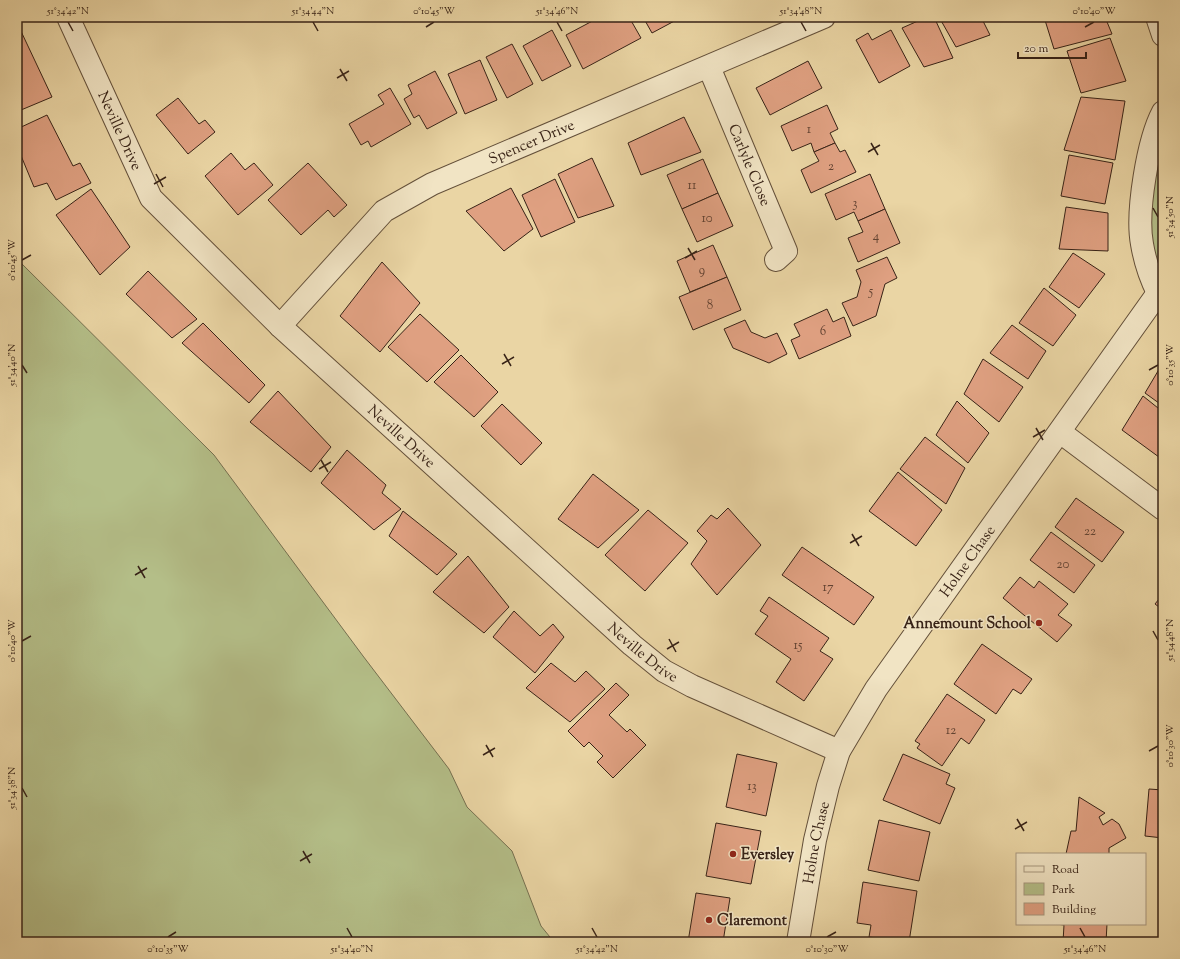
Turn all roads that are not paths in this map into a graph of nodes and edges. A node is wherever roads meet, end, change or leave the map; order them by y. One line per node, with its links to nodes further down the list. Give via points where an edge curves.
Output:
1 (68, 17): 9 (street, Neville Drive, via 151,198)
2 (824, 17): 5 (street, Spencer Drive)
3 (1157, 17): 4 (street)
4 (1163, 35)
5 (709, 67): 7 (street, Carlyle Close, via 786,251); 9 (street, Spencer Drive, via 432,184 384,211)
6 (1163, 112): 8 (street, Holne Chase, via 1147,161 1141,242 1148,272)
7 (776, 260)
8 (1161, 291): 10 (street, Holne Chase)
9 (280, 326): 12 (street, Neville Drive, via 632,645 664,671 692,686)
10 (1060, 432): 11 (street); 12 (street, Holne Chase, via 885,676)
11 (1163, 509)
12 (839, 751): 13 (street, Holne Chase, via 815,840)
13 (798, 942)

